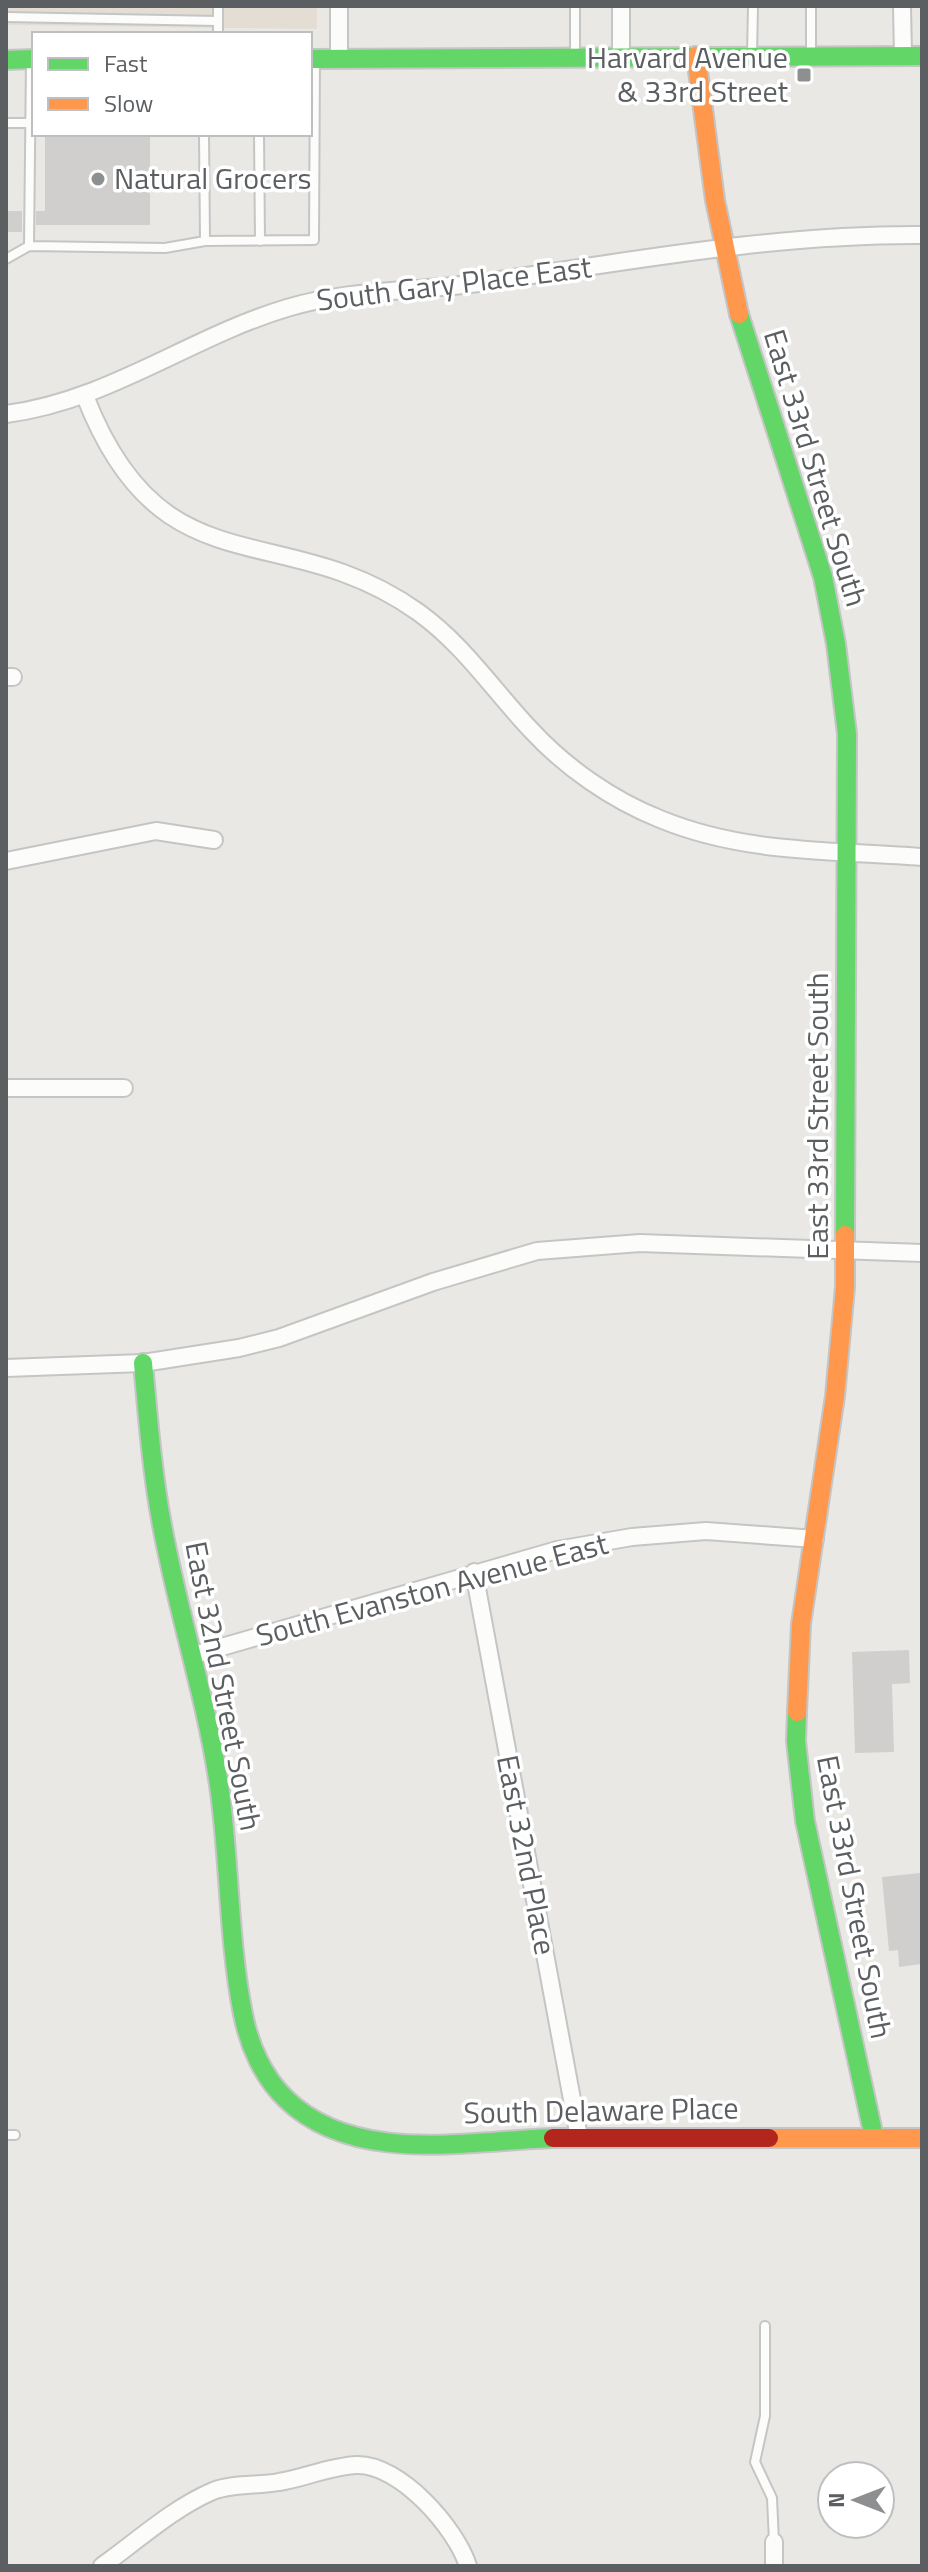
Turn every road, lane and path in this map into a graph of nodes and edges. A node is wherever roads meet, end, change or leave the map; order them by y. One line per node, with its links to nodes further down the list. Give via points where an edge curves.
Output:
1 (218, 6): 9 (lane)
2 (339, 6): 19 (street)
3 (575, 6): 16 (lane)
4 (621, 6): 17 (street)
5 (753, 6): 12 (lane)
6 (811, 6): 13 (lane)
7 (902, 6): 14 (street)
8 (6, 17): 9 (lane)
9 (218, 21): 10 (lane)
10 (218, 32)
11 (696, 56): 12 (street); 17 (street); 32 (street, East 33rd Street South, via 708,175)
12 (752, 56): 13 (street)
13 (811, 56): 14 (street)
14 (903, 56): 15 (street)
15 (922, 56)
16 (575, 57): 17 (street); 19 (street)
17 (621, 57)
18 (312, 58): 19 (street); 22 (lane)
19 (339, 58)
20 (32, 59): 21 (street); 23 (lane)
21 (6, 60)
22 (312, 88): 30 (lane, via 314,240)
23 (32, 92): 25 (lane)
24 (6, 123): 25 (lane)
25 (29, 123): 31 (lane)
26 (204, 136): 29 (lane)
27 (259, 136): 30 (lane)
28 (922, 235): 32 (street, South Gary Place East)
29 (205, 241): 30 (lane); 31 (lane, via 165,248)
30 (260, 241)
31 (29, 246): 33 (lane)
32 (722, 246): 34 (street, South Gary Place East, via 469,284 333,296 239,324); 37 (street, East 33rd Street South, via 831,611 847,734)
33 (6, 259)
34 (85, 396): 35 (street, South Gary Place East); 37 (street, via 121,470 149,502 172,519 236,546 342,573 416,611 472,659 563,761 626,804 726,841)
35 (6, 414)
36 (214, 840): 39 (street, via 156,831)
37 (847, 853): 38 (street); 42 (street, East 33rd Street South)
38 (922, 857)
39 (6, 861)
40 (6, 1088): 41 (street)
41 (124, 1088)
42 (846, 1248): 43 (street); 44 (street, via 640,1243 537,1251 279,1338); 46 (street, East 33rd Street South, via 835,1396)
43 (922, 1253)
44 (143, 1363): 45 (street); 48 (street, East 32nd Street South, via 162,1528)
45 (6, 1368)
46 (815, 1539): 47 (street, South Evanston Avenue East, via 706,1531 632,1537); 51 (street, East 33rd Street South, via 796,1686 799,1776)
47 (474, 1572): 48 (street, South Evanston Avenue East); 50 (street, East 32nd Place)
48 (194, 1655): 49 (street, East 32nd Street South, via 219,1785 248,2035 276,2089)
49 (330, 2130): 50 (street, South Delaware Place, via 364,2141 399,2144)
50 (579, 2137): 51 (street, South Delaware Place)
51 (874, 2137): 52 (street)
52 (922, 2138)
53 (765, 2326): 54 (lane, via 765,2416 755,2462 772,2498)
54 (774, 2542): 57 (street)
55 (102, 2566): 56 (street, via 214,2491 359,2465 395,2475 408,2487 454,2537)
56 (468, 2566)
57 (774, 2566)

